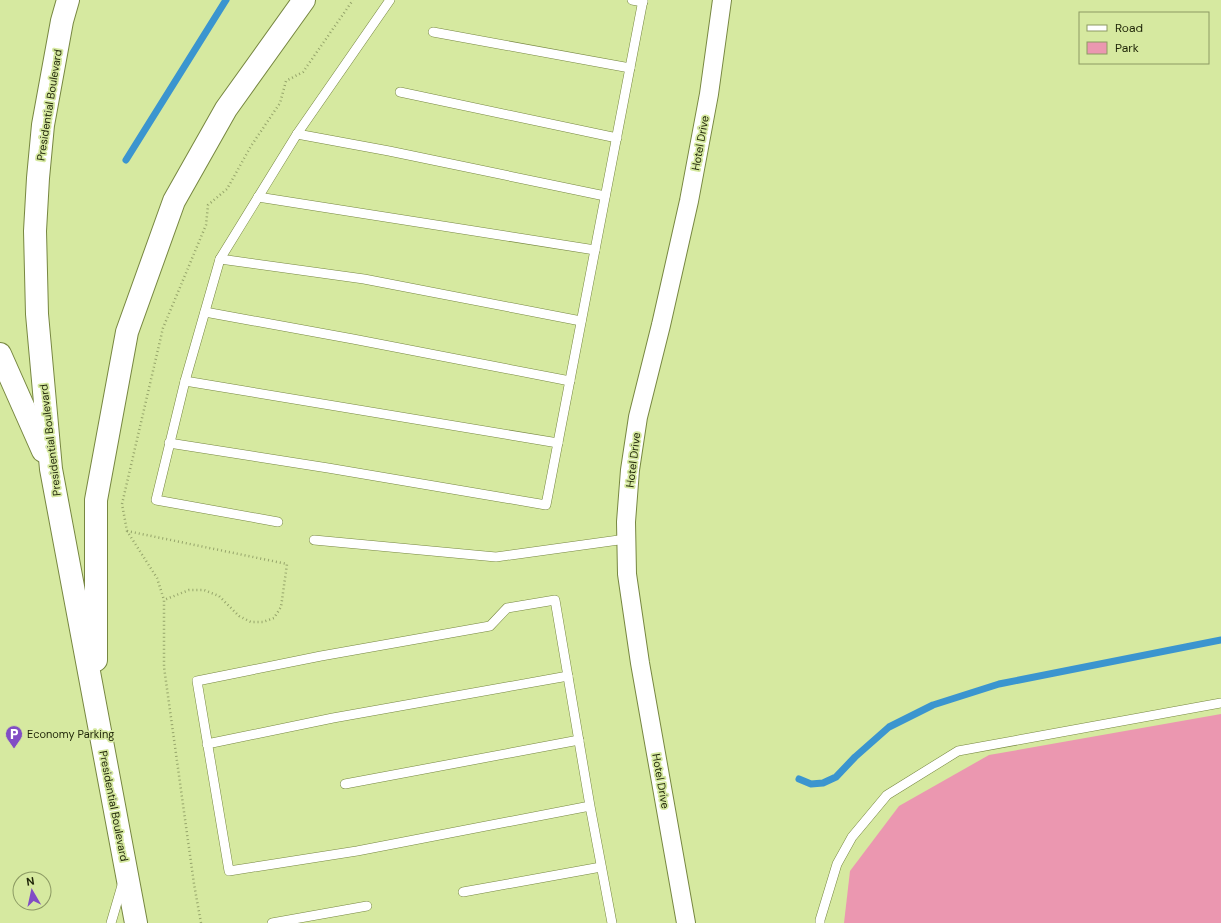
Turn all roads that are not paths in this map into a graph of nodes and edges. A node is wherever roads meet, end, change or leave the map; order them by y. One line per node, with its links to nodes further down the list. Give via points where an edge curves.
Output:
1 (68, 0): 23 (main road, Presidential Boulevard, via 43,125 35,231 37,314)
2 (304, 0): 29 (main road, via 226,109 174,201 127,332 96,500)
3 (390, 0): 10 (lane)
4 (632, 0): 6 (lane)
5 (722, 0): 26 (street, Hotel Drive, via 689,201 638,418 630,470)
6 (643, 1): 8 (lane)
7 (433, 32): 8 (lane)
8 (630, 68): 11 (lane)
9 (400, 92): 11 (lane)
10 (297, 134): 12 (lane); 13 (lane)
11 (617, 138): 12 (lane)
12 (605, 196): 14 (lane)
13 (258, 197): 14 (lane); 15 (lane)
14 (595, 250): 17 (lane)
15 (220, 259): 16 (lane); 17 (lane, via 364,279)
16 (205, 312): 19 (lane); 20 (lane)
17 (581, 321): 20 (lane)
18 (0, 354): 23 (main road)
19 (185, 381): 21 (lane); 22 (lane)
20 (570, 381): 22 (lane)
21 (169, 443): 22 (lane, via 546,505); 24 (lane, via 156,500)
22 (558, 443)
23 (50, 469): 29 (main road, Presidential Boulevard)
24 (278, 522)
25 (314, 540): 26 (lane, via 496,557)
26 (626, 540): 42 (street, Hotel Drive, via 627,574 640,663)
27 (568, 676): 30 (lane); 31 (lane, via 333,718); 31 (lane, via 555,600 507,608 490,626 197,681)
28 (1221, 703): 43 (lane, via 958,751 887,795 852,837 837,864)
29 (97, 717): 35 (main road, Presidential Boulevard)
30 (579, 740): 32 (lane); 33 (lane)
31 (207, 744): 33 (lane, via 229,871 357,851)
32 (345, 784)
33 (590, 806): 34 (lane)
34 (601, 867): 36 (lane); 41 (lane)
35 (126, 872): 38 (lane); 39 (main road, Presidential Boulevard)
36 (464, 892)
37 (367, 906): 40 (lane)
38 (111, 923)
39 (136, 923)
40 (272, 923)
41 (612, 923)
42 (686, 923)
43 (820, 923)

